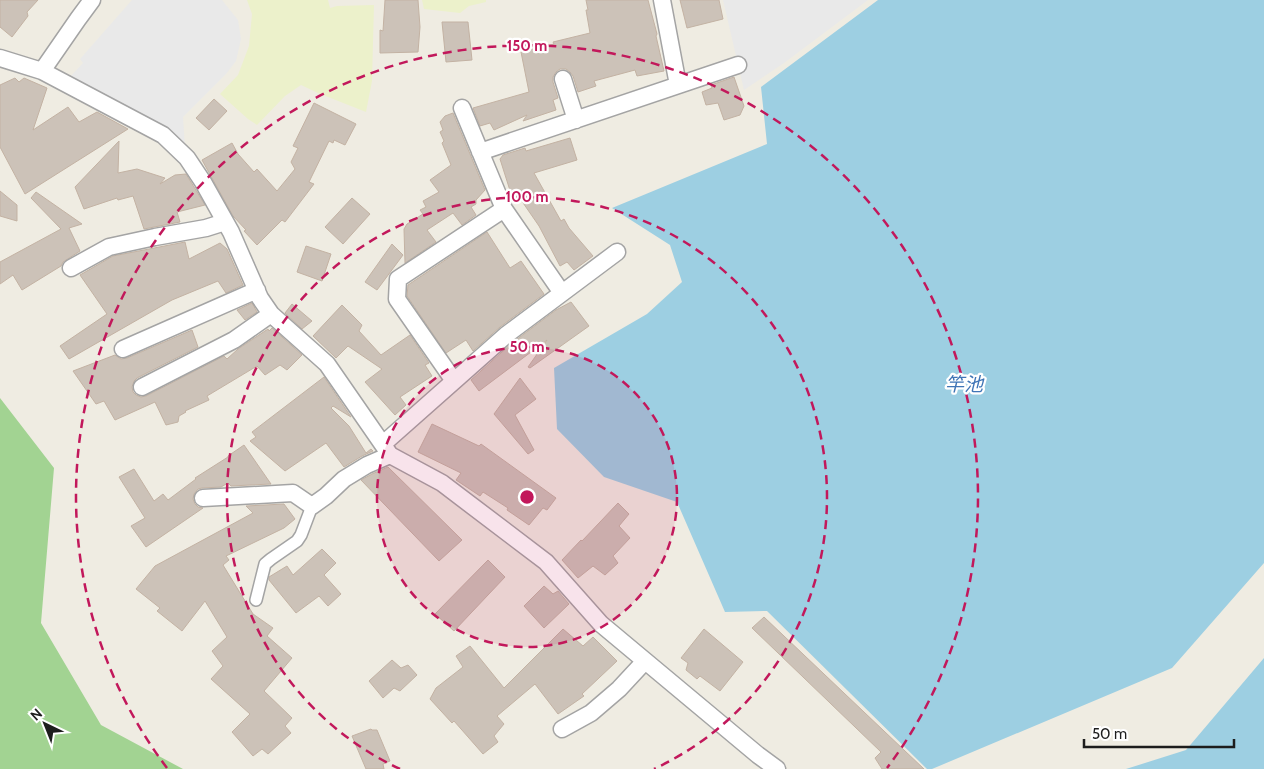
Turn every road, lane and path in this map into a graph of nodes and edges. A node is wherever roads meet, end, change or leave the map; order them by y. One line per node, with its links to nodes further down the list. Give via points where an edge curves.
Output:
1 (92, 0): 5 (street)
2 (662, 0): 7 (street)
3 (0, 58): 5 (street)
4 (738, 65): 7 (street)
5 (42, 71): 12 (street, via 163,135 187,158)
6 (563, 79): 9 (street)
7 (678, 85): 9 (street)
8 (462, 108): 10 (street)
9 (576, 120): 10 (street)
10 (480, 152): 11 (street)
11 (504, 209): 16 (street); 19 (street, via 398,280 397,299)
12 (225, 222): 14 (street, via 109,247); 15 (street)
13 (617, 252): 16 (street)
14 (71, 268)
15 (256, 290): 17 (street); 18 (street)
16 (562, 293): 19 (street, via 506,335)
17 (271, 314): 20 (street, via 234,340); 21 (street, via 326,364)
18 (123, 349)
19 (454, 381): 21 (street)
20 (142, 387)
21 (387, 450): 23 (street); 25 (street, via 442,483 546,562 601,624)
22 (203, 498): 23 (street, via 293,493)
23 (312, 506): 24 (street, via 297,541 265,564)
24 (256, 600)
25 (645, 661): 26 (street, via 591,713); 27 (street)
26 (562, 729)
27 (777, 769)

